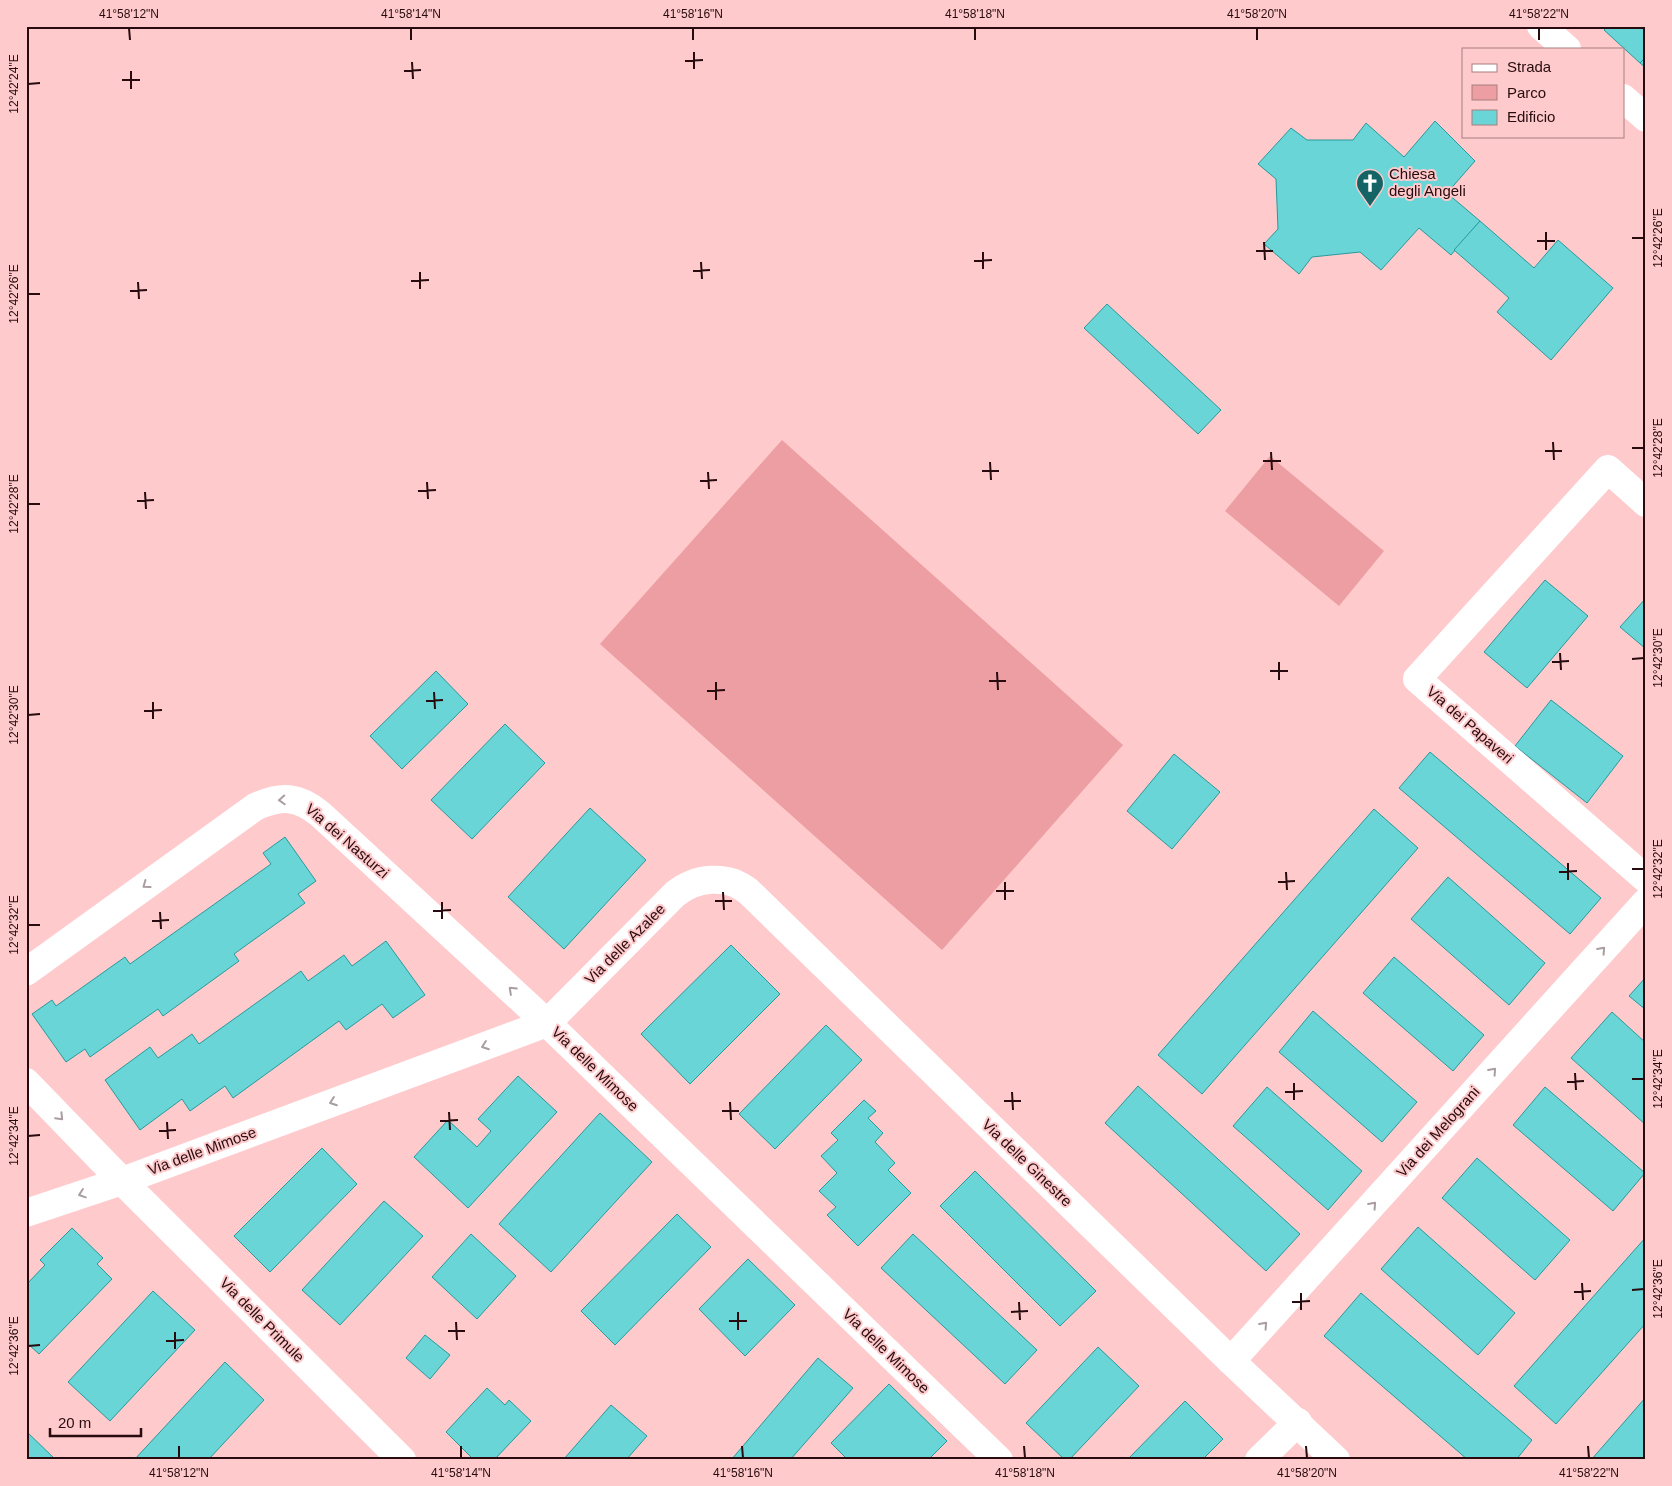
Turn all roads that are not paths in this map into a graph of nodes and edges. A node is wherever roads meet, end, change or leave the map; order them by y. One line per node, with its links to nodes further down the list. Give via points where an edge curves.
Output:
1 (1541, 26): 2 (street)
2 (1566, 48)
3 (1624, 99): 4 (street)
4 (1646, 118)
5 (1646, 503): 6 (street, Via dei Papaveri, via 1608,469 1417,679)
6 (1646, 879)
7 (712, 880): 10 (street, Via delle Azalee, via 691,884 675,894); 14 (street, Via delle Ginestre, via 732,882 748,891)
8 (1646, 902): 14 (street, Via dei Melograni, one-way to 8)
9 (26, 972): 10 (street, Via dei Nasturzi, one-way to 9, via 320,814 304,803 285,798 266,802 246,812)
10 (548, 1022): 12 (street, Via delle Mimose, one-way to 12); 17 (street, Via delle Mimose)
11 (26, 1082): 12 (street, one-way to 12)
12 (122, 1180): 13 (street, Via delle Mimose, one-way to 13); 16 (street, Via delle Primule)
13 (26, 1213)
14 (1231, 1361): 15 (street, Via delle Ginestre)
15 (1298, 1422): 18 (street); 19 (street, Via delle Ginestre)
16 (402, 1460)
17 (999, 1460)
18 (1259, 1460)
19 (1336, 1460)

